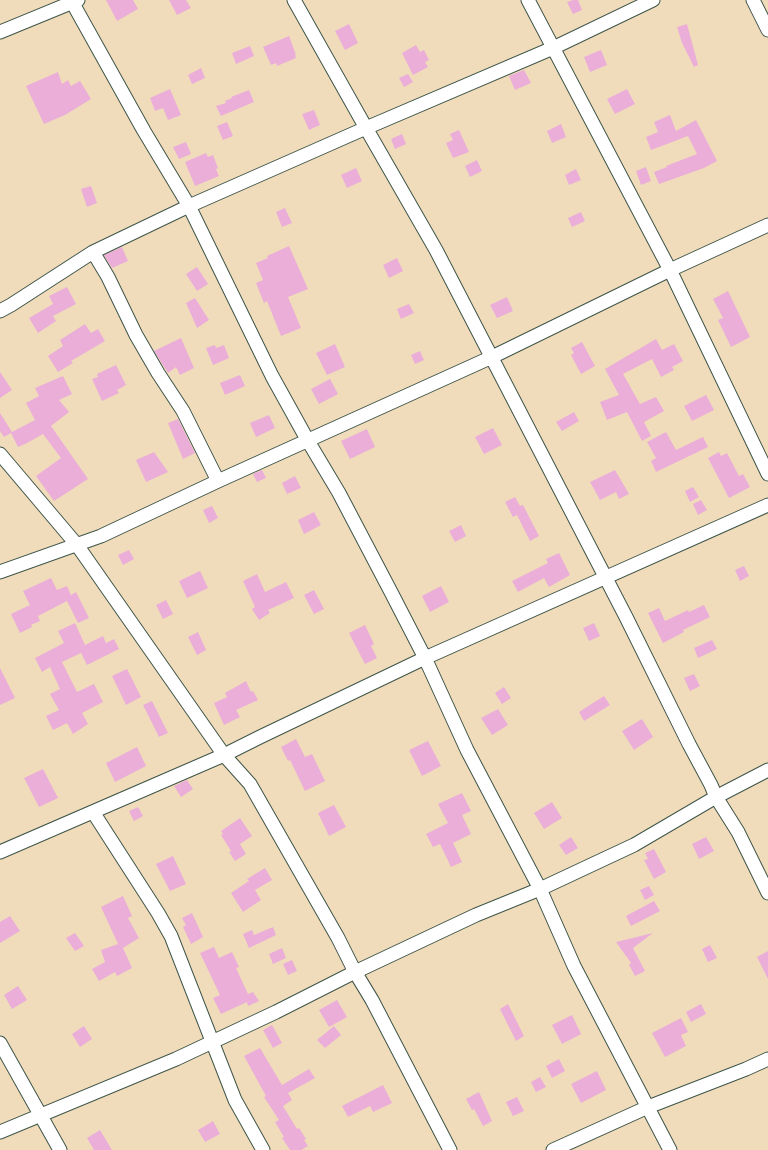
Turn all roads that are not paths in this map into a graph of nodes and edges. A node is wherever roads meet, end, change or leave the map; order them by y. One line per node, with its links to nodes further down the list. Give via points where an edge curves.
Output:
1 (294, 0): 9 (street)
2 (528, 0): 8 (street)
3 (653, 0): 8 (street)
4 (753, 0): 6 (street)
5 (74, 1): 7 (street); 10 (street, via 144,131)
6 (768, 30)
7 (0, 32)
8 (553, 48): 9 (street); 13 (street)
9 (366, 128): 10 (street); 15 (street, via 436,250)
10 (189, 206): 12 (street); 16 (street, via 272,376)
11 (768, 225): 13 (street)
12 (93, 252): 14 (street); 19 (street, via 136,335 183,411)
13 (670, 270): 15 (street); 18 (street)
14 (0, 311)
15 (492, 357): 16 (street); 23 (street)
16 (308, 441): 19 (street); 24 (street, via 339,493)
17 (0, 454): 21 (street)
18 (768, 474)
19 (218, 481): 21 (street)
20 (768, 505): 23 (street)
21 (76, 545): 22 (street); 25 (street)
22 (0, 572)
23 (605, 578): 24 (street); 27 (street)
24 (425, 658): 25 (street); 30 (street, via 467,750)
25 (224, 755): 28 (street); 32 (street, via 250,784)
26 (768, 770): 27 (street)
27 (716, 797): 30 (street, via 634,845); 31 (street, via 738,832)
28 (93, 812): 29 (street); 33 (street, via 171,936)
29 (0, 852)
30 (540, 889): 32 (street, via 476,915); 36 (street, via 574,966)
31 (768, 893)
32 (355, 972): 33 (street); 41 (street)
33 (212, 1042): 37 (street); 40 (street, via 235,1100)
34 (0, 1043): 37 (street)
35 (768, 1059): 36 (street)
36 (648, 1107): 42 (street); 43 (street)
37 (41, 1115): 38 (street); 39 (street)
38 (0, 1132)
39 (60, 1150)
40 (263, 1150)
41 (450, 1150)
42 (553, 1150)
43 (670, 1150)

